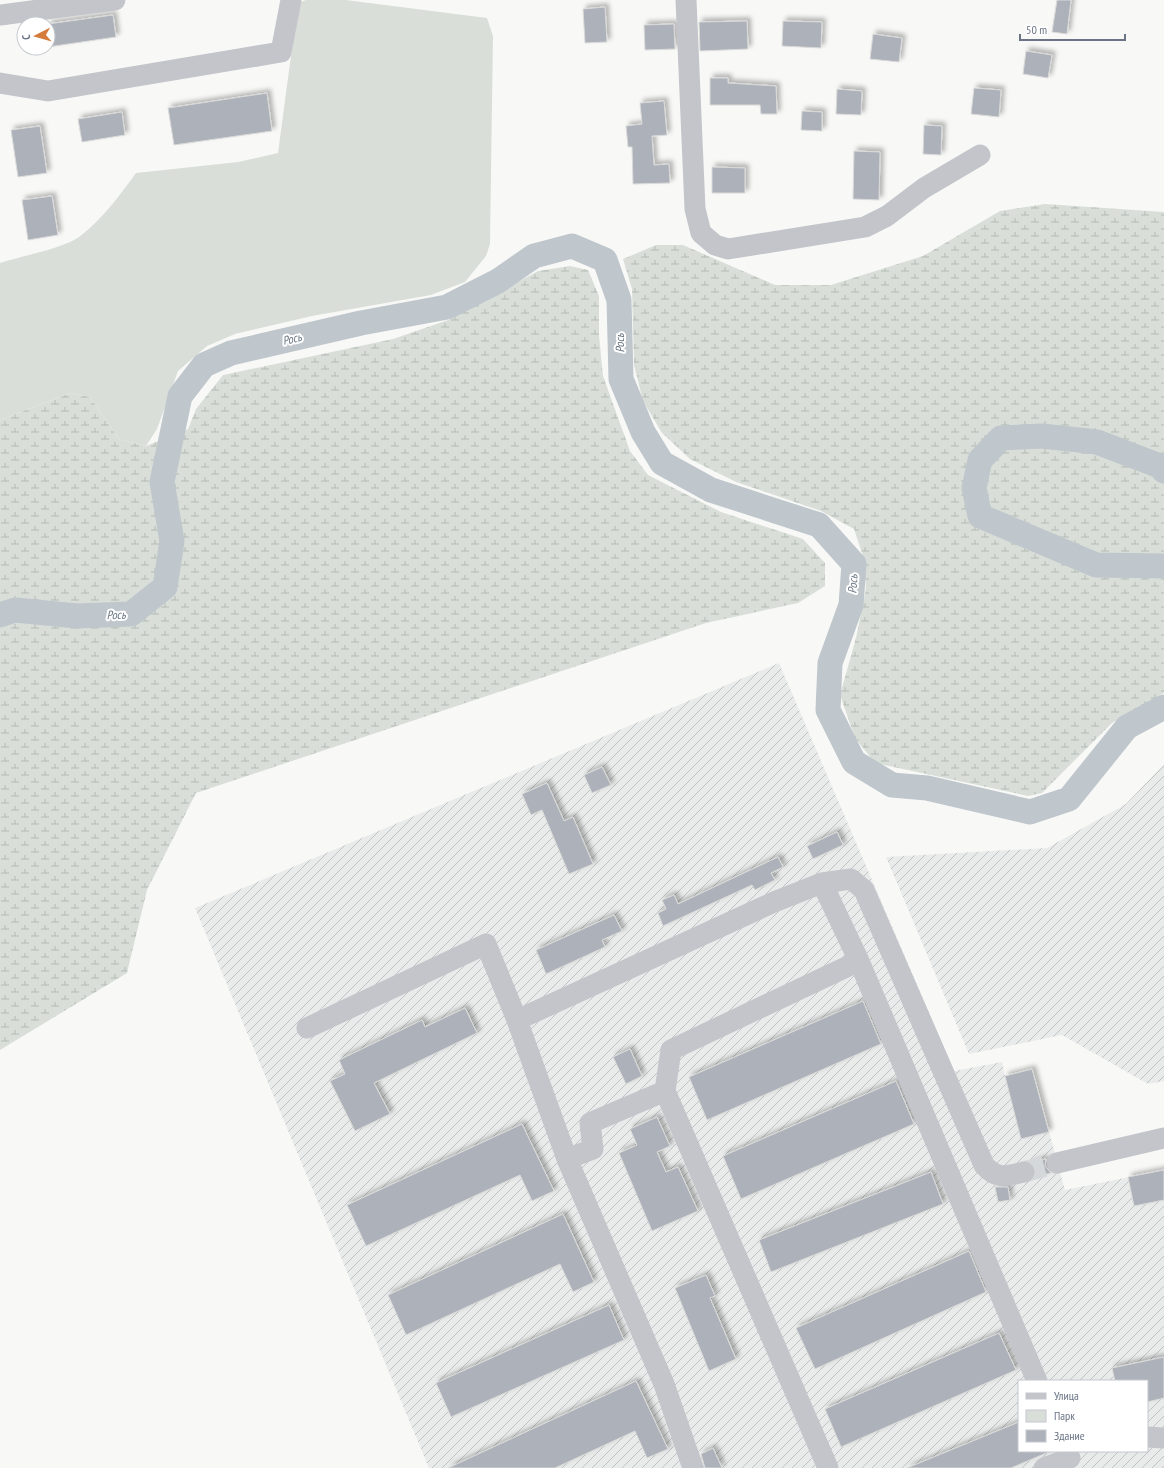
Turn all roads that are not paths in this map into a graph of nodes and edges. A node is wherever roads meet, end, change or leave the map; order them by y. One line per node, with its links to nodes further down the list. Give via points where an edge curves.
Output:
1 (115, 0): 4 (street)
2 (291, 0): 5 (street, via 281,52 48,91)
3 (686, 0): 6 (street, via 695,209 701,233 715,245 728,249 865,227 887,216 924,188)
4 (0, 15)
5 (0, 83)
6 (980, 155)
7 (822, 883): 8 (street); 9 (street, via 767,905); 15 (street, via 851,879 864,890 984,1164 990,1172 1002,1177)
8 (859, 961): 11 (street, via 671,1050); 16 (street)
9 (517, 1020): 10 (street, via 486,944); 13 (street)
10 (307, 1028)
11 (665, 1091): 13 (street, via 590,1124 593,1149); 21 (street)
12 (1164, 1138): 14 (street)
13 (567, 1159): 20 (street, via 664,1384)
14 (1057, 1163)
15 (1024, 1172)
16 (1037, 1380)
17 (1148, 1437): 18 (street)
18 (1164, 1438)
19 (1072, 1459): 22 (street)
20 (693, 1468)
21 (828, 1468)
22 (1044, 1468)

